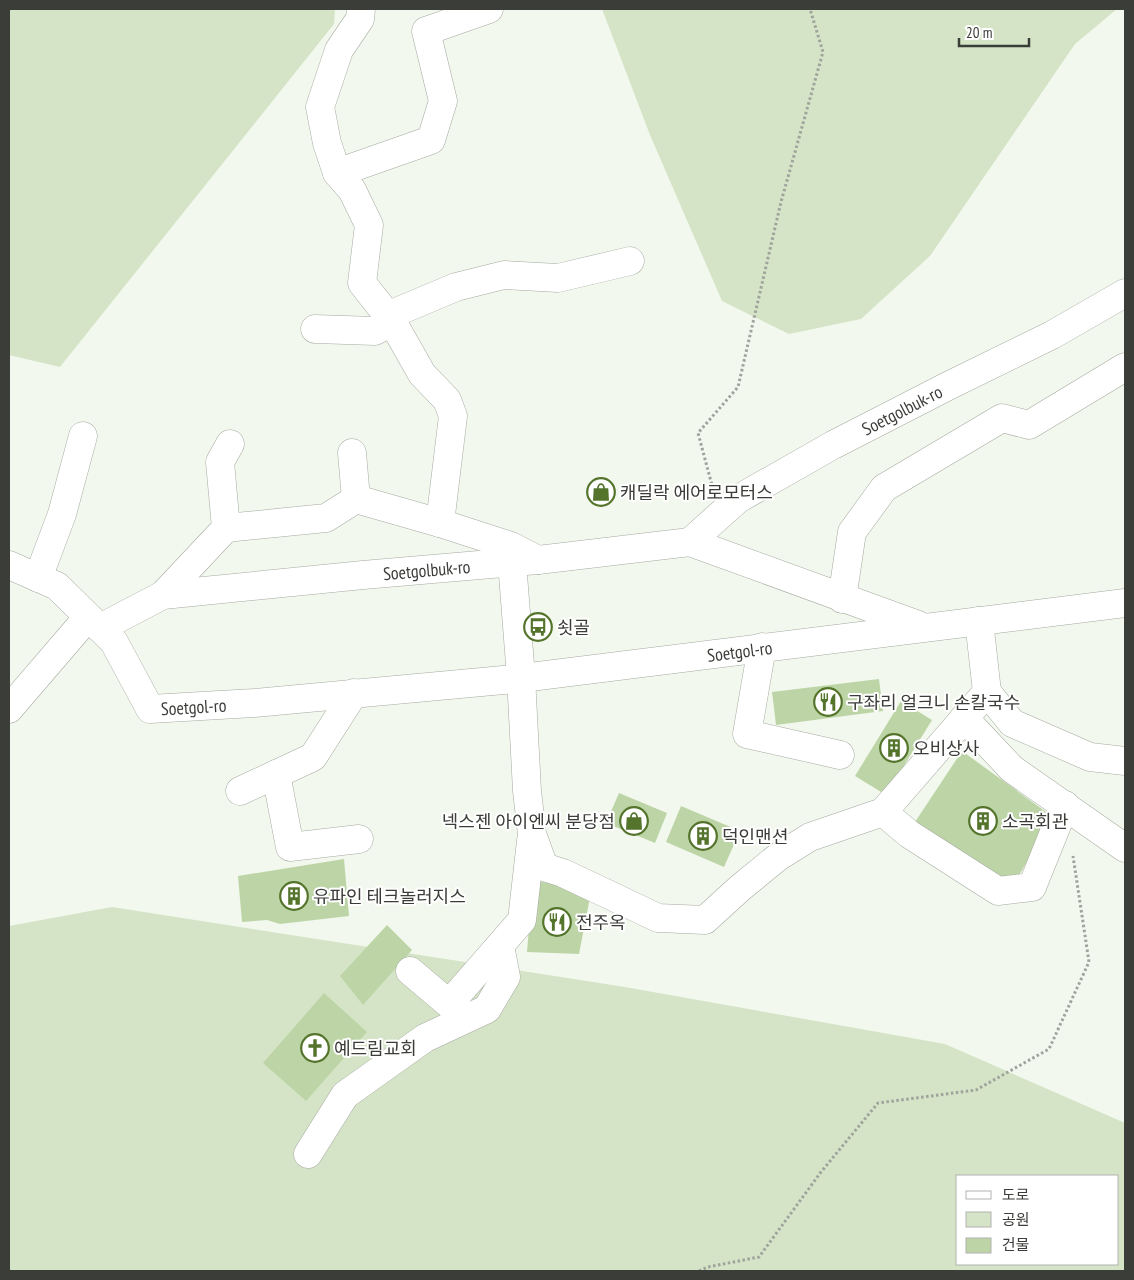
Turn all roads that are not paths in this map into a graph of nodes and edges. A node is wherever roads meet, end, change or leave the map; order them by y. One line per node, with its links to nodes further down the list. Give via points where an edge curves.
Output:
1 (361, 9): 3 (street, via 360,19 339,50 320,107)
2 (489, 9): 3 (street, via 426,31 444,101 431,140)
3 (337, 173): 6 (street, via 352,190 369,225 362,283)
4 (630, 261): 6 (street, via 558,278 504,275 456,287)
5 (1125, 293): 15 (street, Soetgolbuk-ro, via 1052,335 833,445 738,499)
6 (390, 318): 7 (street, via 375,331); 13 (street, via 422,374 447,400 453,416)
7 (315, 329)
8 (1125, 367): 20 (street, via 1029,425 1002,418 884,488 852,532)
9 (83, 436): 18 (street, via 62,514)
10 (230, 444): 14 (street, via 220,462)
11 (352, 453): 12 (street)
12 (356, 499): 13 (street); 14 (street, via 326,518)
13 (440, 523): 16 (street, via 511,546)
14 (226, 528): 19 (street, Soetgolbuk-ro)
15 (690, 542): 16 (street, Soetgolbuk-ro); 20 (street, Soetgolbuk-ro)
16 (525, 561): 19 (street, Soetgolbuk-ro); 26 (street)
17 (9, 565): 18 (street, Soetgol-ro)
18 (38, 578): 23 (street, Soetgol-ro, via 57,586)
19 (163, 595): 23 (street, Soetgolbuk-ro)
20 (842, 598): 24 (street, Soetgolbuk-ro)
21 (1125, 603): 22 (street, Soetgol-ro)
22 (979, 621): 24 (street, Soetgol-ro); 27 (street)
23 (94, 623): 28 (street, Soetgol-ro, via 114,642 150,709); 29 (street)
24 (924, 627): 25 (street, Soetgol-ro)
25 (762, 648): 26 (street, Soetgol-ro); 31 (street, via 747,734)
26 (521, 677): 28 (street, Soetgol-ro); 37 (street, via 526,791)
27 (987, 692): 30 (street); 32 (street, via 1012,723 1090,757)
28 (354, 693): 33 (street, via 313,756)
29 (9, 709)
30 (964, 718): 35 (street, via 1012,769); 36 (street)
31 (840, 755)
32 (1125, 761)
33 (276, 774): 34 (street); 38 (street, via 290,847)
34 (240, 791)
35 (1065, 805): 36 (street, via 1032,887 998,891 909,834); 39 (street)
36 (883, 812): 37 (street, via 810,836 755,875 705,920 658,918 544,867)
37 (532, 834): 40 (street, via 522,920)
38 (359, 839)
39 (1125, 848)
40 (500, 946): 41 (street, via 449,1004); 42 (street, via 506,977 487,1009 425,1038 345,1095)
41 (410, 971)
42 (308, 1154)

